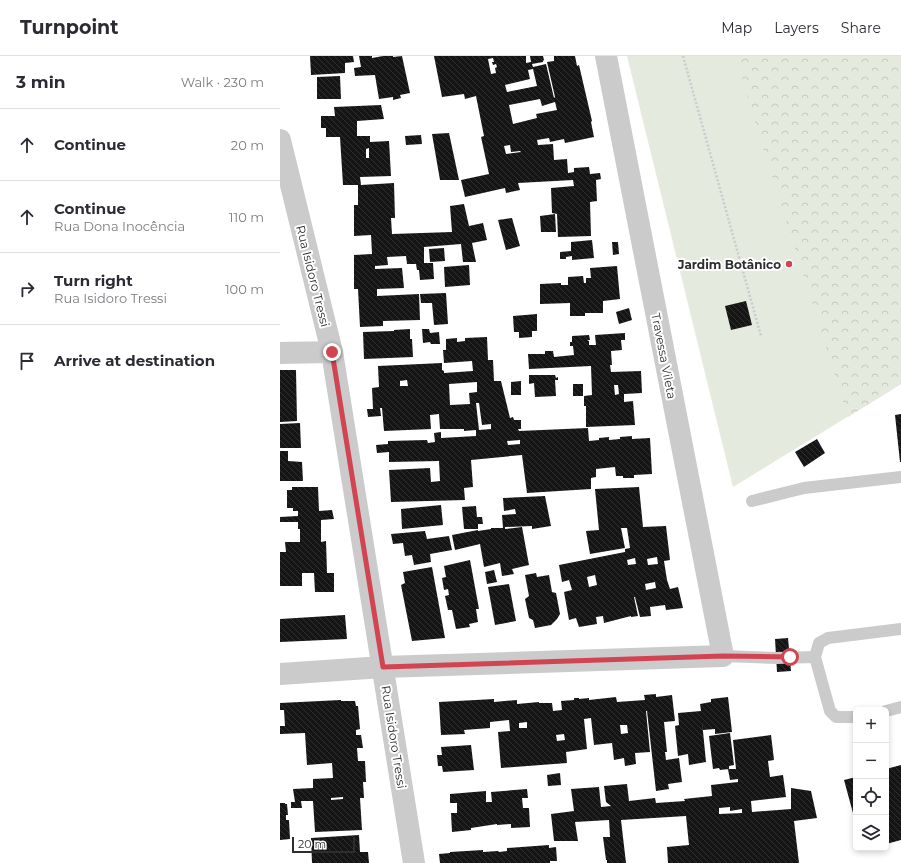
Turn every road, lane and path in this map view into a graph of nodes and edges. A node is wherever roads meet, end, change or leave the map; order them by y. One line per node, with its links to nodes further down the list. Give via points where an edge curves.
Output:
1 (606, 56): 10 (street, Travessa Vileta)
2 (683, 56): 4 (path)
3 (280, 140): 5 (street, Rua Isidoro Tressi)
4 (761, 336)
5 (332, 352): 6 (street); 12 (street, Rua Isidoro Tressi)
6 (280, 353)
7 (901, 477): 8 (lane, via 804,488)
8 (752, 501)
9 (901, 629): 11 (lane, via 828,638 819,643)
10 (723, 656): 11 (lane); 12 (street)
11 (815, 656): 16 (lane, via 830,711 836,717)
12 (383, 667): 13 (street); 17 (street, Rua Isidoro Tressi)
13 (280, 674)
14 (901, 707): 15 (lane)
15 (889, 710)
16 (853, 718)
17 (414, 863)

